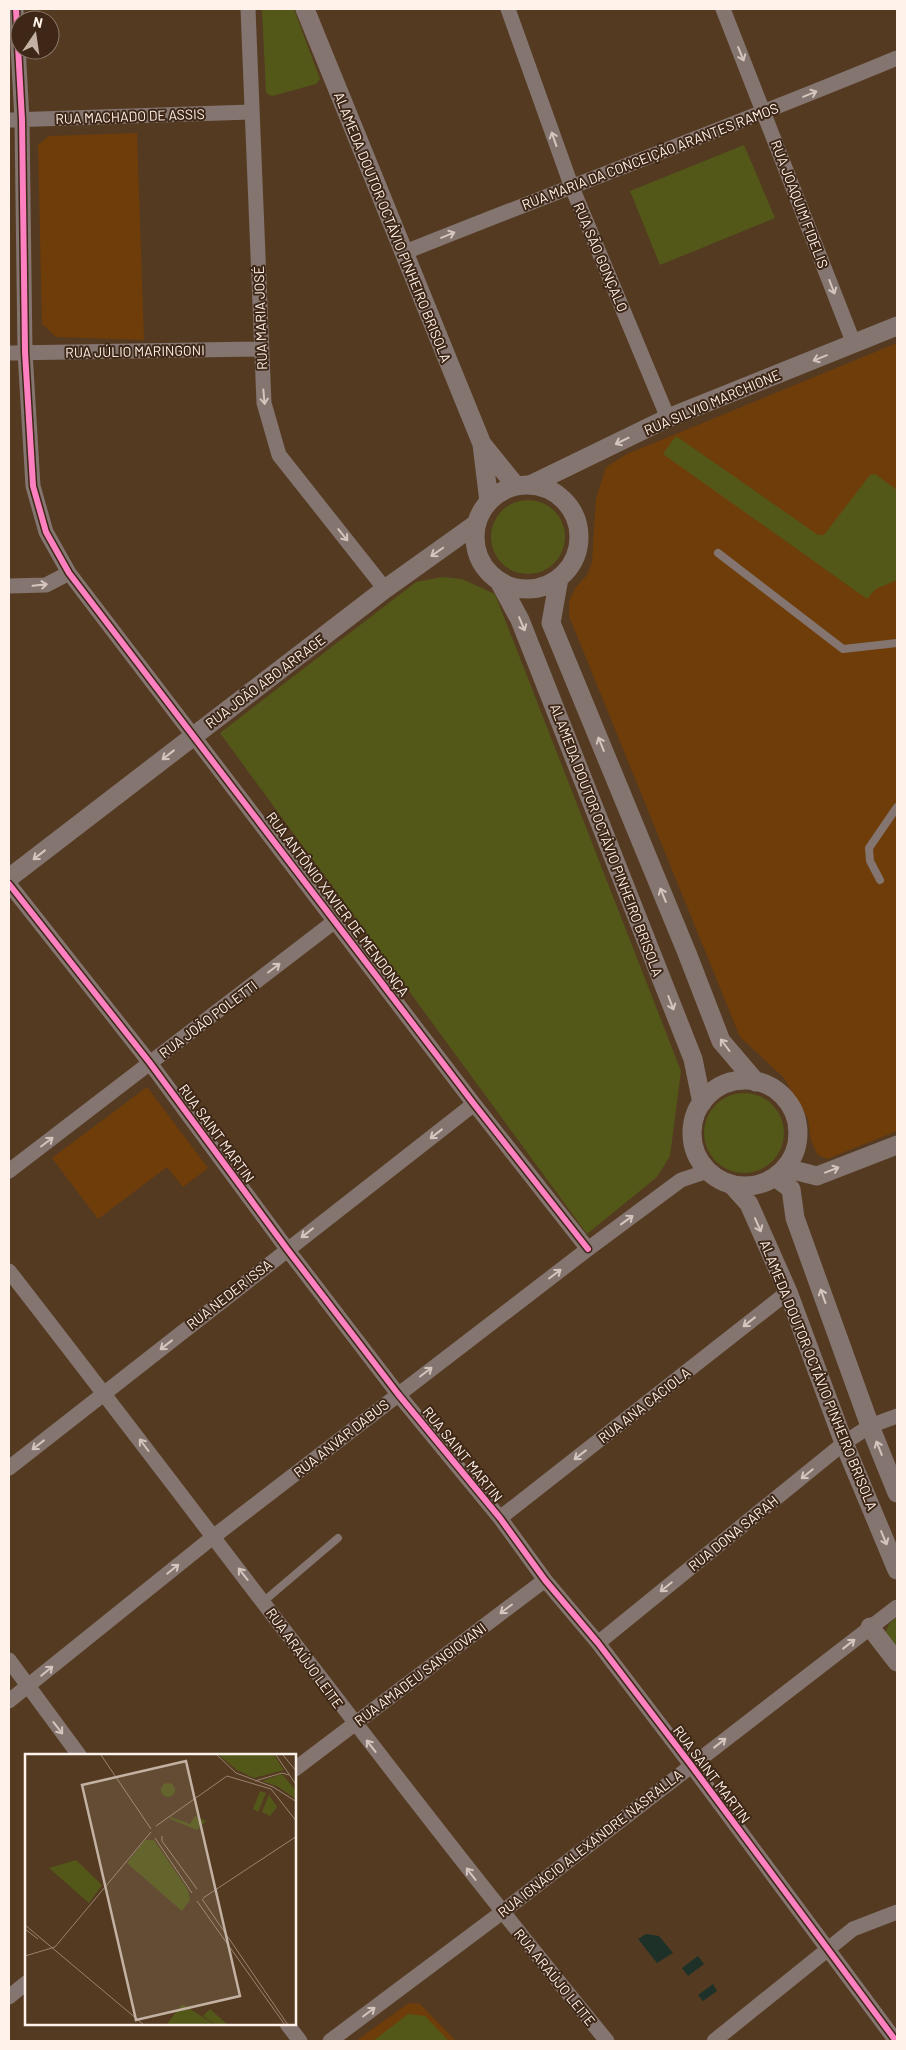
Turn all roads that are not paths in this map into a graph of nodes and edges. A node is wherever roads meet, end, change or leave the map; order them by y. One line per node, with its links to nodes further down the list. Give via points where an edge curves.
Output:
1 (16, 9): 9 (street, RUA ANTÔNIO XAVIER DE MENDONÇA)
2 (248, 9): 7 (street, RUA MARIA JOSÉ)
3 (306, 9): 11 (street, ALAMEDA DOUTOR OCTÁVIO PINHEIRO BRISOLA)
4 (508, 9): 10 (street, RUA SÃO GONÇALO, one-way to 4)
5 (723, 9): 8 (street, RUA JOAQUIM FIDELIS, one-way to 8)
6 (897, 58): 8 (street, RUA MARIA DA CONCEIÇÃO ARANTES RAMOS, one-way to 6)
7 (251, 112): 9 (street, RUA MACHADO DE ASSIS); 14 (street, RUA MARIA JOSÉ)
8 (765, 112): 10 (street, RUA MARIA DA CONCEIÇÃO ARANTES RAMOS); 13 (street, RUA JOAQUIM FIDELIS, one-way to 13)
9 (15, 120): 15 (street, RUA ANTÔNIO XAVIER DE MENDONÇA)
10 (571, 185): 11 (street, RUA MARIA DA CONCEIÇÃO ARANTES RAMOS, one-way to 10); 17 (street, RUA SÃO GONÇALO)
11 (403, 253): 18 (street, ALAMEDA DOUTOR OCTÁVIO PINHEIRO BRISOLA)
12 (897, 326): 13 (street, RUA SILVIO MARCHIONE)
13 (854, 344): 17 (street, RUA SILVIO MARCHIONE, one-way to 17)
14 (262, 349): 15 (street, RUA JÚLIO MARINGONI); 27 (street, RUA MARIA JOSÉ, one-way to 27, via 264,403 279,455)
15 (25, 352): 16 (street, RUA JÚLIO MARINGONI); 23 (street, RUA ANTÔNIO XAVIER DE MENDONÇA, via 33,486 46,532)
16 (9, 353)
17 (668, 418): 19 (street, RUA SILVIO MARCHIONE, one-way to 19)
18 (482, 444): 19 (street, ALAMEDA DOUTOR OCTÁVIO PINHEIRO BRISOLA); 20 (street, ALAMEDA DOUTOR OCTÁVIO PINHEIRO BRISOLA)
19 (523, 486): 20 (street, via 501,492); 24 (street, ALAMEDA DOUTOR OCTÁVIO PINHEIRO BRISOLA, via 548,489 563,499 574,514 579,530 578,548 572,565)
20 (488, 502): 21 (street)
21 (476, 524): 25 (street, ALAMEDA DOUTOR OCTÁVIO PINHEIRO BRISOLA, via 478,556 486,570); 27 (street, RUA JOÃO ABO ARRAGE, one-way to 27)
22 (718, 553): 28 (lane, via 843,649)
23 (69, 573): 26 (street, one-way to 23, via 46,585); 29 (street, RUA ANTÔNIO XAVIER DE MENDONÇA)
24 (559, 578): 25 (street, ALAMEDA DOUTOR OCTÁVIO PINHEIRO BRISOLA, via 546,586 530,589 514,588); 36 (street, ALAMEDA DOUTOR OCTÁVIO PINHEIRO BRISOLA, one-way to 24, via 721,1041 551,623)
25 (499, 581): 37 (street, ALAMEDA DOUTOR OCTÁVIO PINHEIRO BRISOLA, one-way to 37, via 520,620 690,1050)
26 (9, 586)
27 (385, 588): 29 (street, RUA JOÃO ABO ARRAGE)
28 (897, 643)
29 (194, 735): 31 (street, RUA JOÃO ABO ARRAGE, one-way to 31); 34 (street, RUA ANTÔNIO XAVIER DE MENDONÇA)
30 (897, 807): 32 (lane, via 868,848)
31 (9, 878)
32 (880, 880)
33 (9, 884): 35 (street, RUA SAINT MARTIN)
34 (336, 921): 35 (street, RUA JOÃO POLETTI, one-way to 34); 38 (street, RUA ANTÔNIO XAVIER DE MENDONÇA)
35 (150, 1063): 40 (street, RUA JOÃO POLETTI, one-way to 35); 45 (street, RUA SAINT MARTIN)
36 (756, 1082): 37 (street, ALAMEDA DOUTOR OCTÁVIO PINHEIRO BRISOLA, via 739,1081 723,1085); 42 (street, ALAMEDA DOUTOR OCTÁVIO PINHEIRO BRISOLA, via 773,1088 787,1101 796,1117 795,1153)
37 (702, 1103): 41 (street, ALAMEDA DOUTOR OCTÁVIO PINHEIRO BRISOLA, via 694,1118 692,1141 700,1162)
38 (474, 1104): 44 (street, RUA ANTÔNIO XAVIER DE MENDONÇA); 45 (street, RUA NEDER ISSA, one-way to 45)
39 (897, 1145): 42 (street, one-way to 39, via 817,1176)
40 (9, 1171)
41 (708, 1171): 43 (street, ALAMEDA DOUTOR OCTÁVIO PINHEIRO BRISOLA); 44 (street, RUA ANVAR DABUS, one-way to 41, via 681,1180)
42 (780, 1173): 43 (street, via 755,1185); 51 (street, ALAMEDA DOUTOR OCTÁVIO PINHEIRO BRISOLA, one-way to 42, via 795,1218 791,1189)
43 (732, 1185): 47 (street, ALAMEDA DOUTOR OCTÁVIO PINHEIRO BRISOLA, one-way to 47, via 749,1204)
44 (588, 1248): 49 (street, RUA ANVAR DABUS, one-way to 44)
45 (286, 1249): 48 (street, RUA NEDER ISSA, one-way to 48); 49 (street, RUA SAINT MARTIN)
46 (9, 1271): 48 (street, RUA ARAÚJO LEITE)
47 (788, 1292): 52 (street, ALAMEDA DOUTOR OCTÁVIO PINHEIRO BRISOLA); 55 (street, RUA ANA CACIOLA, one-way to 55)
48 (104, 1394): 53 (street, RUA NEDER ISSA, one-way to 53); 56 (street, RUA ARAÚJO LEITE, one-way to 48)
49 (398, 1394): 55 (street, RUA SAINT MARTIN); 56 (street, RUA ANVAR DABUS)
50 (897, 1416): 51 (street, RUA DONA SARAH)
51 (870, 1426): 52 (street, RUA DONA SARAH); 54 (street, ALAMEDA DOUTOR OCTÁVIO PINHEIRO BRISOLA, one-way to 51)
52 (844, 1444): 58 (street, ALAMEDA DOUTOR OCTÁVIO PINHEIRO BRISOLA, one-way to 58); 63 (street, RUA DONA SARAH, one-way to 63)
53 (9, 1468)
54 (897, 1493)
55 (500, 1518): 59 (street, RUA SAINT MARTIN)
56 (213, 1537): 60 (street, RUA ARAÚJO LEITE, one-way to 56); 66 (street, RUA ANVAR DABUS, one-way to 56)
57 (338, 1538): 60 (lane)
58 (897, 1570)
59 (545, 1580): 63 (street, RUA SAINT MARTIN); 68 (street, RUA AMADEU SANGIOVANI, one-way to 68)
60 (264, 1601): 68 (street, RUA ARAÚJO LEITE)
61 (897, 1607): 62 (street, RUA IGNÁCIO ALEXANDRE NASRALLA)
62 (870, 1627): 65 (street); 70 (street, RUA IGNÁCIO ALEXANDRE NASRALLA, one-way to 62)
63 (598, 1643): 70 (street, RUA SAINT MARTIN)
64 (9, 1660): 66 (street)
65 (897, 1662)
66 (28, 1686): 67 (street, RUA ANVAR DABUS); 69 (street, one-way to 69)
67 (9, 1701)
68 (354, 1724): 71 (street, RUA AMADEU SANGIOVANI); 73 (street, RUA ARAÚJO LEITE, one-way to 68)
69 (78, 1754)
70 (691, 1765): 73 (street, RUA IGNÁCIO ALEXANDRE NASRALLA); 74 (street, RUA SAINT MARTIN)
71 (296, 1768)
72 (897, 1912): 74 (street, via 853,1929)
73 (502, 1913): 79 (street, RUA IGNÁCIO ALEXANDRE NASRALLA, one-way to 73); 80 (street, RUA ARAÚJO LEITE)
74 (827, 1950): 81 (street); 82 (street, RUA SAINT MARTIN)
75 (25, 1984): 76 (street)
76 (9, 1997)
77 (288, 2025): 78 (street)
78 (300, 2041)
79 (330, 2041)
80 (607, 2041)
81 (714, 2041)
82 (896, 2041)

